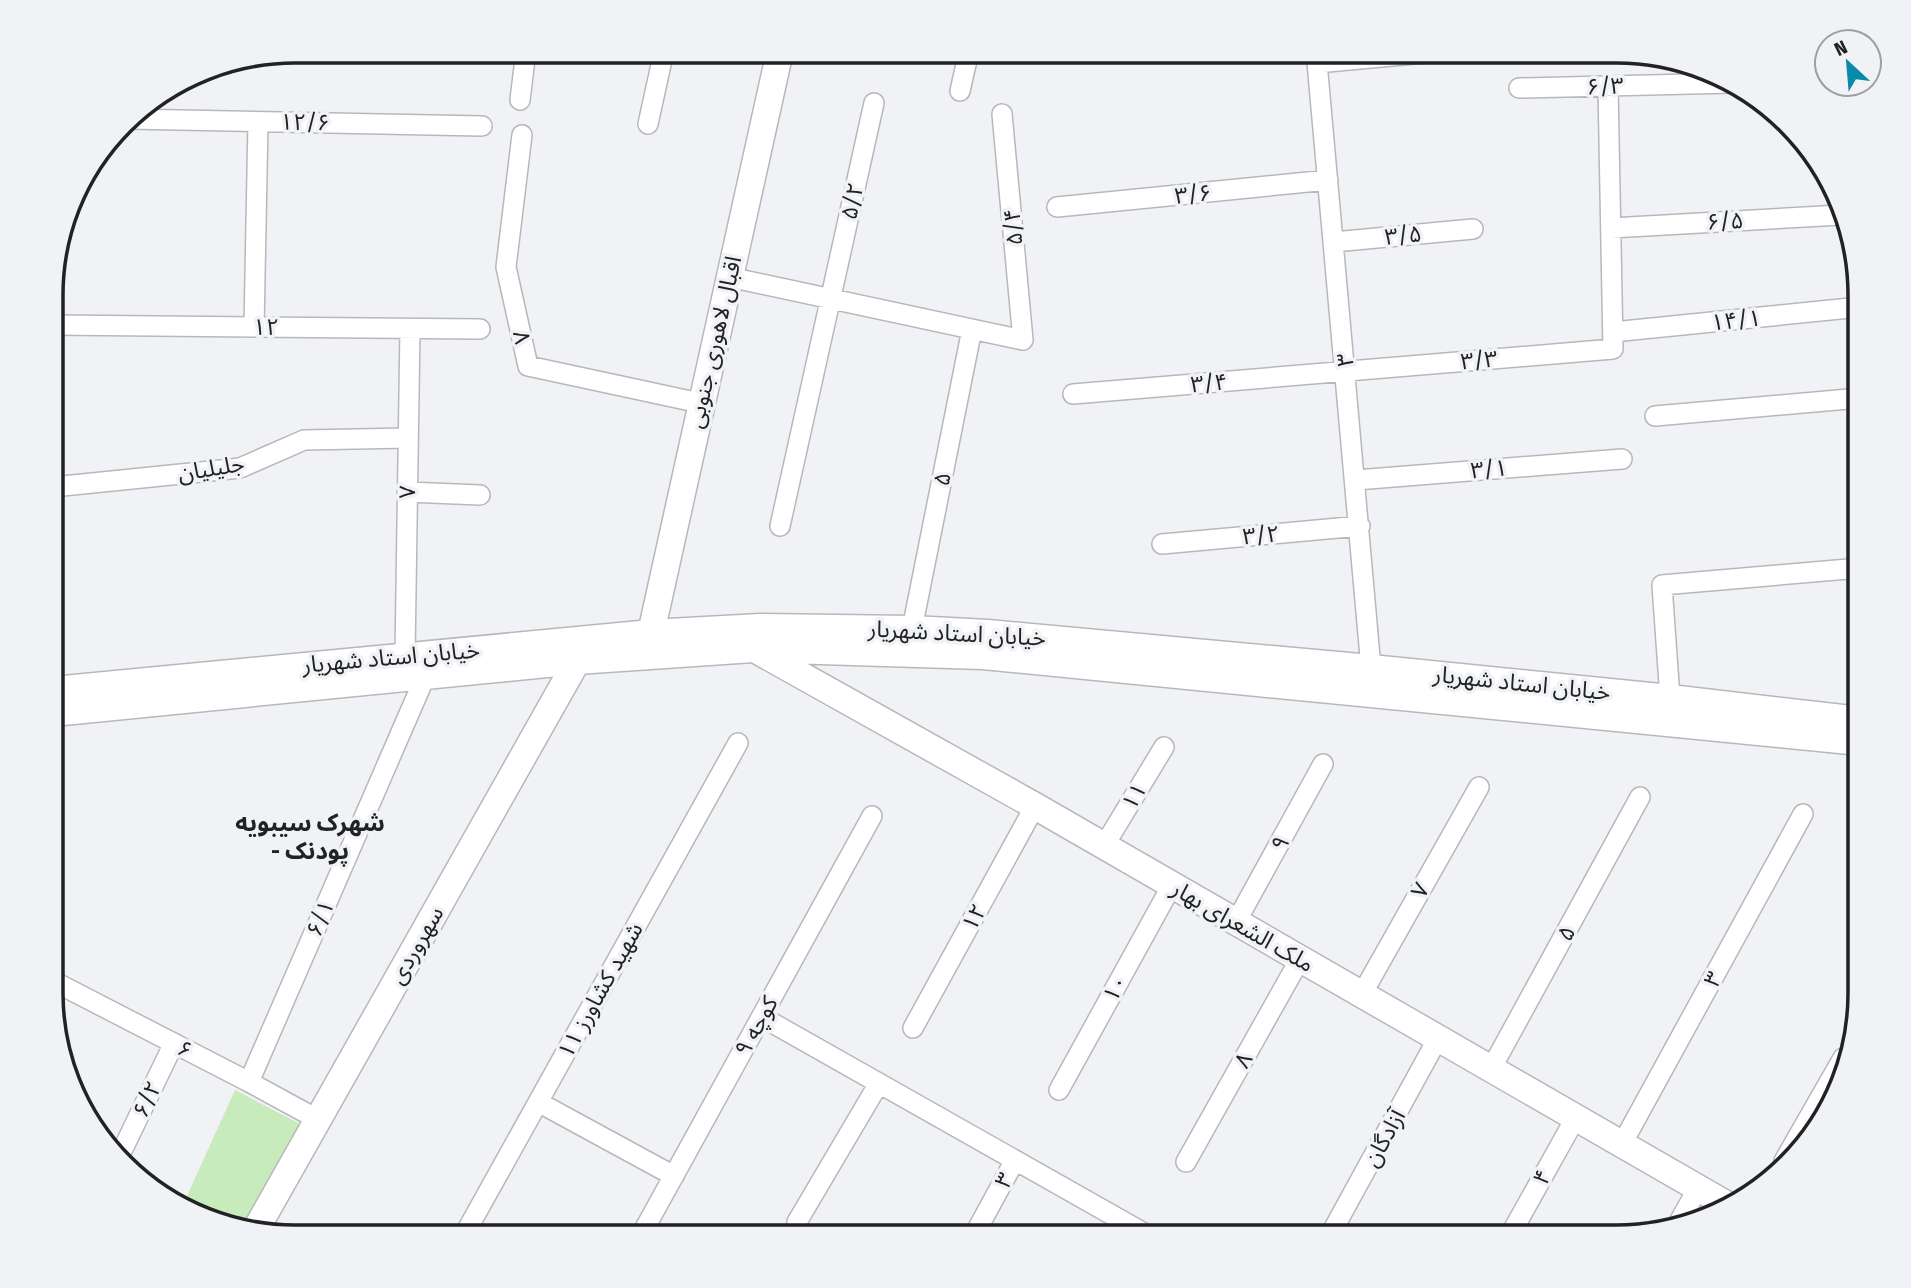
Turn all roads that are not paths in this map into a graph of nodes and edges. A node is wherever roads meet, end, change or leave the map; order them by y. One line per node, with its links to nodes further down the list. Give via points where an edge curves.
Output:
1 (525, 63): 10 (street)
2 (661, 63): 15 (street)
3 (777, 63): 24 (street, اقبال لاهوری جنوبی)
4 (966, 63): 9 (street)
5 (1318, 63): 18 (street, ۳)
6 (1710, 84): 7 (street, ۶/۳)
7 (1608, 86): 8 (street, ۶/۳); 21 (street)
8 (1519, 88)
9 (960, 91)
10 (520, 100)
11 (874, 103): 25 (street, ۵/۲)
12 (1002, 114): 31 (street, ۵/۴, via 1023,340)
13 (144, 119): 14 (street, ۱۲/۶)
14 (258, 121): 16 (street, ۱۲/۶); 28 (street)
15 (648, 124)
16 (482, 126)
17 (522, 135): 36 (street, ۸, via 506,267 528,366)
18 (1328, 180): 19 (street, ۳/۶); 23 (street, ۳)
19 (1057, 207)
20 (1833, 215): 21 (street, ۶/۵)
21 (1611, 228): 32 (street)
22 (1473, 229): 23 (street, ۳/۵)
23 (1334, 242): 33 (street, ۳)
24 (729, 277): 25 (street); 36 (street, اقبال لاهوری جنوبی)
25 (831, 299): 31 (street); 44 (street)
26 (1848, 309): 32 (street, ۱۴/۱)
27 (63, 325): 28 (street, ۱۲)
28 (254, 327): 29 (street, ۱۲)
29 (410, 328): 30 (street, ۱۲); 38 (street, ۷)
30 (480, 329)
31 (972, 329): 48 (street, ۵)
32 (1613, 341): 33 (street, ۳/۳)
33 (1346, 372): 34 (street, ۳/۴); 40 (street, ۳)
34 (1073, 394)
35 (1848, 399): 37 (street)
36 (700, 403): 49 (street, اقبال لاهوری جنوبی)
37 (1655, 416)
38 (408, 438): 41 (street, جلیلیان, via 304,440 240,468); 42 (street, ۷)
39 (1622, 459): 40 (street, ۳/۱)
40 (1356, 480): 45 (street, ۳)
41 (63, 486)
42 (407, 492): 43 (street); 51 (street, ۷)
43 (480, 495)
44 (780, 526)
45 (1360, 526): 46 (street, ۳/۲); 53 (street, ۳)
46 (1162, 544)
47 (1848, 569): 56 (street, via 1662,585)
48 (912, 628): 49 (street, خیابان استاد شهریار, via 760,626); 53 (street, خیابان استاد شهریار)
49 (651, 633): 51 (street, خیابان استاد شهریار)
50 (753, 649): 52 (street, خیابان استاد شهریار); 59 (street, خیابان استاد شهریار, via 983,656); 65 (street, ملک الشعرای بهار)
51 (405, 655): 55 (street, خیابان استاد شهریار)
52 (577, 661): 54 (street, خیابان استاد شهریار); 85 (street, سهروردی)
53 (1371, 668): 56 (street, خیابان استاد شهریار)
54 (425, 677): 57 (street, خیابان استاد شهریار); 80 (street, ۶/۱)
55 (63, 689)
56 (1670, 698): 58 (street, خیابان استاد شهریار)
57 (63, 712)
58 (1848, 719)
59 (1848, 741)
60 (737, 743): 83 (street, ۱۱ شهید کشاورز)
61 (1164, 747): 68 (street, ۱۱)
62 (1323, 764): 70 (street, ۹)
63 (1479, 786): 73 (street, ۷)
64 (1640, 797): 78 (street, ۵)
65 (1035, 806): 68 (street, ملک الشعرای بهار); 75 (street, ۱۲)
66 (1803, 814): 87 (street, ۳)
67 (872, 816): 74 (street, کوچه ۹)
68 (1104, 846): 69 (street, ملک الشعرای بهار)
69 (1172, 885): 70 (street, ملک الشعرای بهار); 82 (street, ۱۰)
70 (1236, 922): 71 (street, ملک الشعرای بهار)
71 (1300, 959): 73 (street, ملک الشعرای بهار); 90 (street, ۸)
72 (63, 986): 77 (street, ۶)
73 (1362, 994): 76 (street, ملک الشعرای بهار)
74 (762, 1017): 81 (street); 91 (street, کوچه ۹)
75 (913, 1028)
76 (1438, 1038): 78 (street, ملک الشعرای بهار); 101 (street, آزادگان)
77 (174, 1044): 80 (street, ۶); 88 (street, ۶/۲)
78 (1492, 1069): 84 (street, ملک الشعرای بهار)
79 (1831, 1080): 86 (street)
80 (249, 1082): 85 (street, ۶)
81 (879, 1083): 89 (street); 96 (street)
82 (1059, 1090)
83 (538, 1102): 91 (street); 97 (street, ۱۱ شهید کشاورز)
84 (1576, 1117): 87 (street, ملک الشعرای بهار); 102 (street, ۴)
85 (317, 1119): 95 (street, سهروردی)
86 (1799, 1134)
87 (1622, 1144): 92 (street, ملک الشعرای بهار)
88 (124, 1149)
89 (1015, 1160): 99 (street, ۳); 100 (street)
90 (1186, 1161)
91 (674, 1176): 98 (street, کوچه ۹)
92 (1698, 1188): 93 (street, ملک الشعرای بهار); 94 (street)
93 (1719, 1200)
94 (1683, 1215)
95 (260, 1222)
96 (797, 1222)
97 (470, 1225)
98 (647, 1225)
99 (980, 1225)
100 (1130, 1225)
101 (1336, 1225)
102 (1516, 1225)

